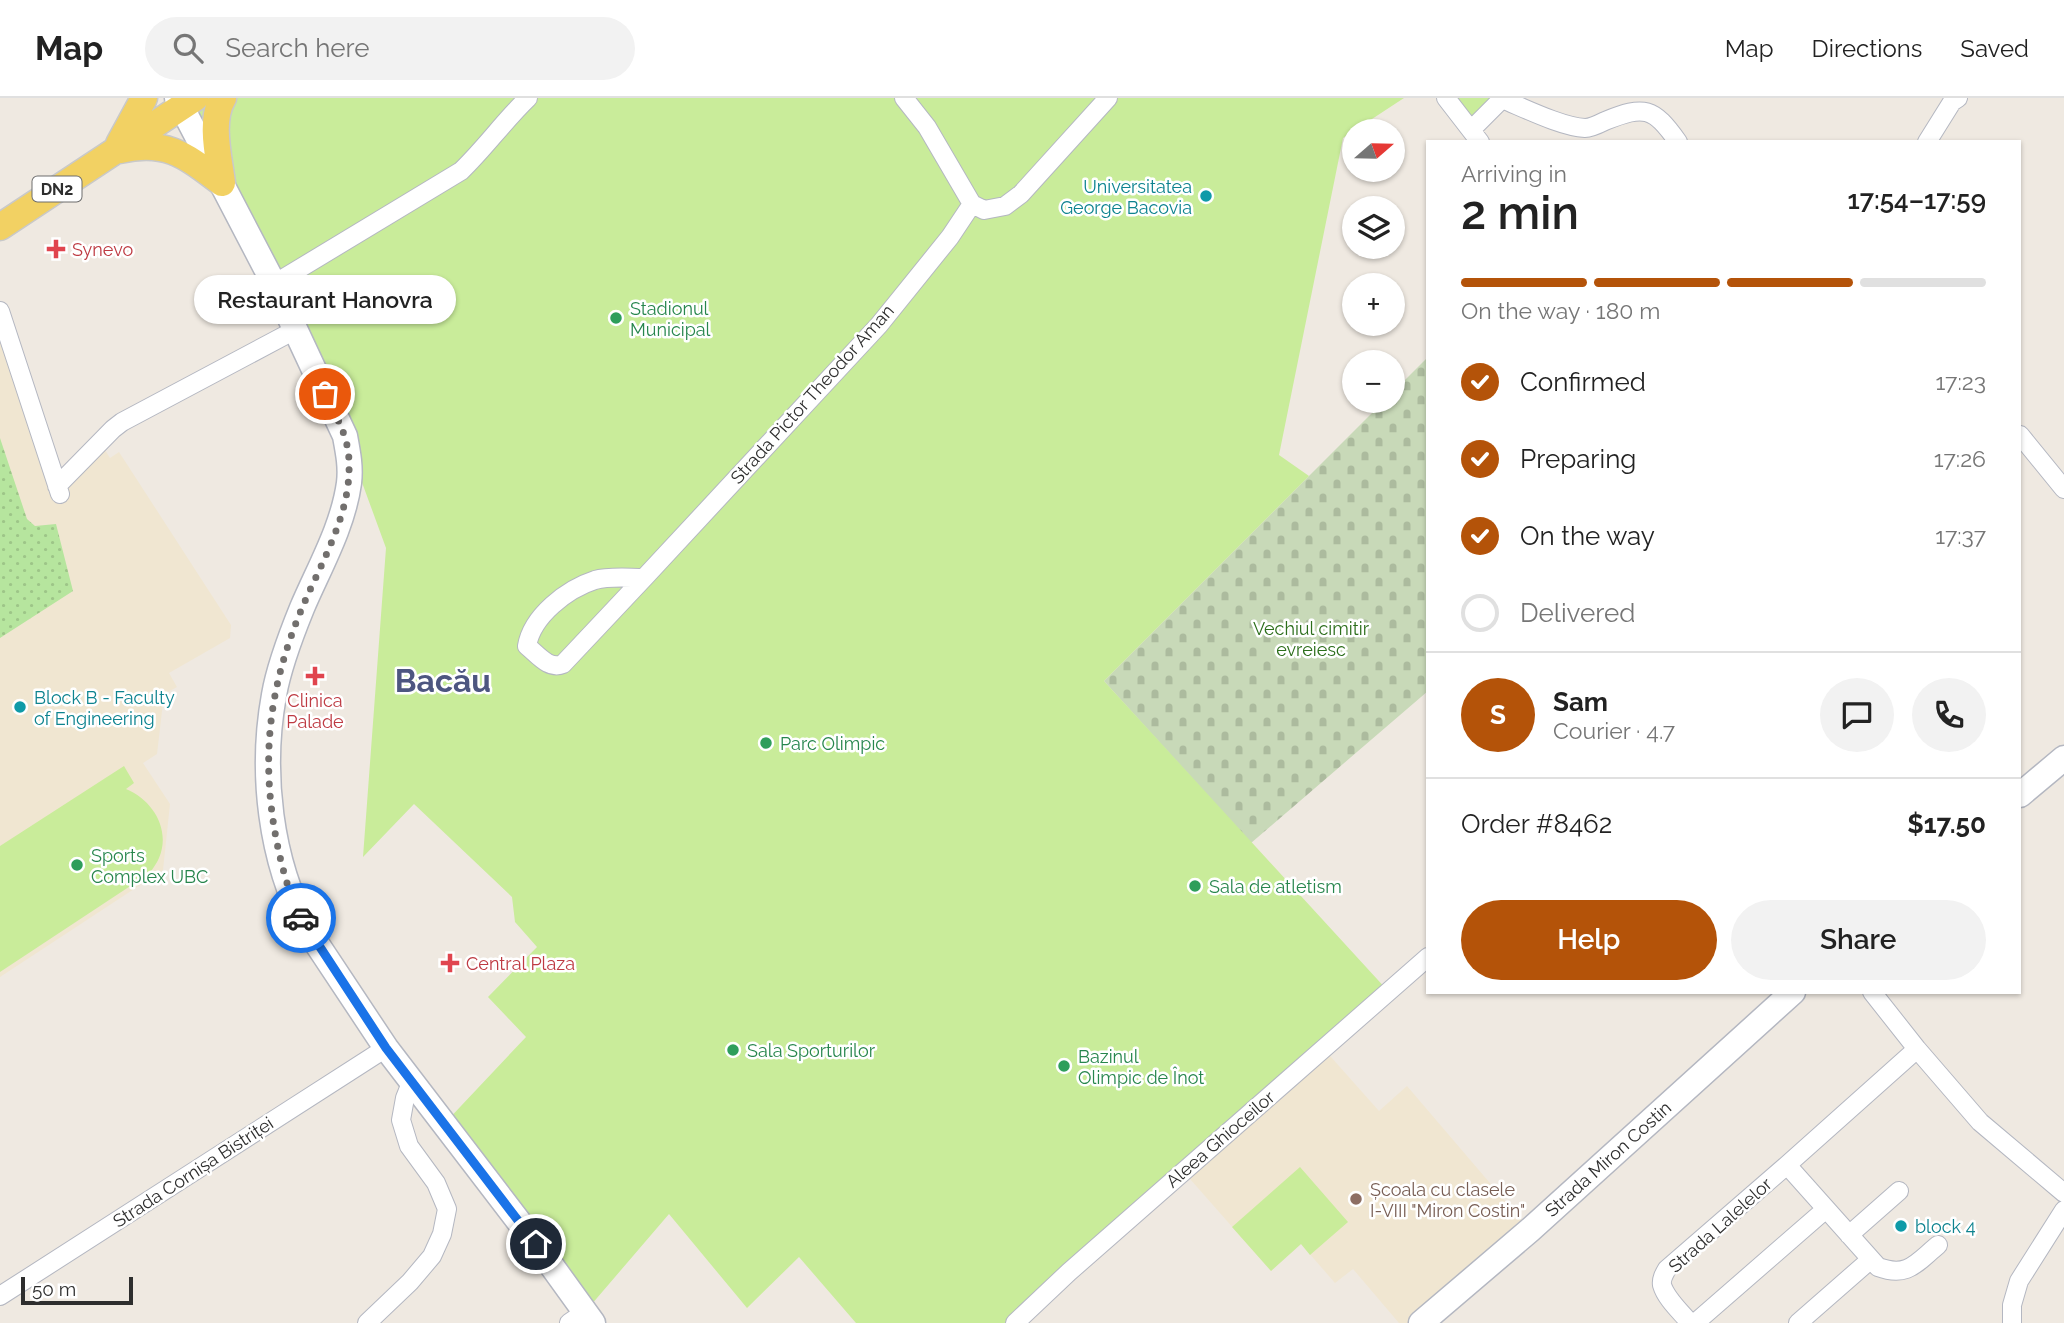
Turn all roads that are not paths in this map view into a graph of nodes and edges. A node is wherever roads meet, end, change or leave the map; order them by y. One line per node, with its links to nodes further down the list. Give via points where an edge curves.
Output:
1 (144, 98): 12 (main road)
2 (223, 98): 13 (main road, via 216,121)
3 (528, 98): 16 (street, via 461,171)
4 (904, 98): 14 (street, via 927,127)
5 (1108, 98): 14 (street, via 1021,194 1005,206 984,210)
6 (1446, 98): 9 (street)
7 (1958, 98): 11 (street)
8 (184, 101): 12 (main road, DN2); 13 (street)
9 (1476, 136): 10 (street, via 1502,99 1567,125 1587,128 1626,113 1647,112 1658,117)
10 (1676, 140)
11 (1928, 140)
12 (115, 151): 13 (main road, via 149,145 172,151); 15 (main road, DN2)
13 (222, 183): 16 (street)
14 (972, 204): 21 (street, Strada Pictor Theodor Aman, via 879,325)
15 (0, 227)
16 (274, 284): 18 (street)
17 (0, 311): 18 (street, via 58,490 122,422)
18 (295, 330): 27 (street, via 345,436 349,482 274,693 268,772 272,819 298,912)
19 (2021, 436): 20 (street)
20 (2064, 489)
21 (644, 578): 21 (street, Strada Pictor Theodor Aman, via 598,579 576,588 546,612 530,633 527,646 551,666 564,664)
22 (2064, 758): 23 (street)
23 (2021, 794)
24 (1426, 959): 41 (street, Aleea Ghioceilor)
25 (1791, 994): 42 (street, Strada Miron Costin)
26 (1874, 994): 28 (street)
27 (386, 1048): 29 (street); 38 (street, Strada Cornișa Bistriței)
28 (1917, 1049): 30 (street, Strada Lalelelor); 32 (street, via 1980,1122)
29 (411, 1083): 39 (street, via 511,1211); 40 (street, via 401,1120 409,1146 436,1183 447,1209 432,1256)
30 (1787, 1165): 33 (street, Strada Lalelelor); 43 (street, Strada Lalelelor, via 1667,1269 1662,1286)
31 (1899, 1191): 35 (street)
32 (2064, 1193)
33 (1826, 1209): 35 (street, Strada Lalelelor); 44 (street)
34 (2064, 1210): 46 (street, via 2019,1281)
35 (1849, 1235): 37 (street, Strada Lalelelor)
36 (1938, 1245): 37 (street, via 1900,1272 1878,1267)
37 (1870, 1260): 45 (street)
38 (0, 1296)
39 (583, 1320)
40 (368, 1323)
41 (1015, 1323)
42 (1421, 1323)
43 (1690, 1323)
44 (1695, 1323)
45 (1798, 1323)
46 (2012, 1323)

